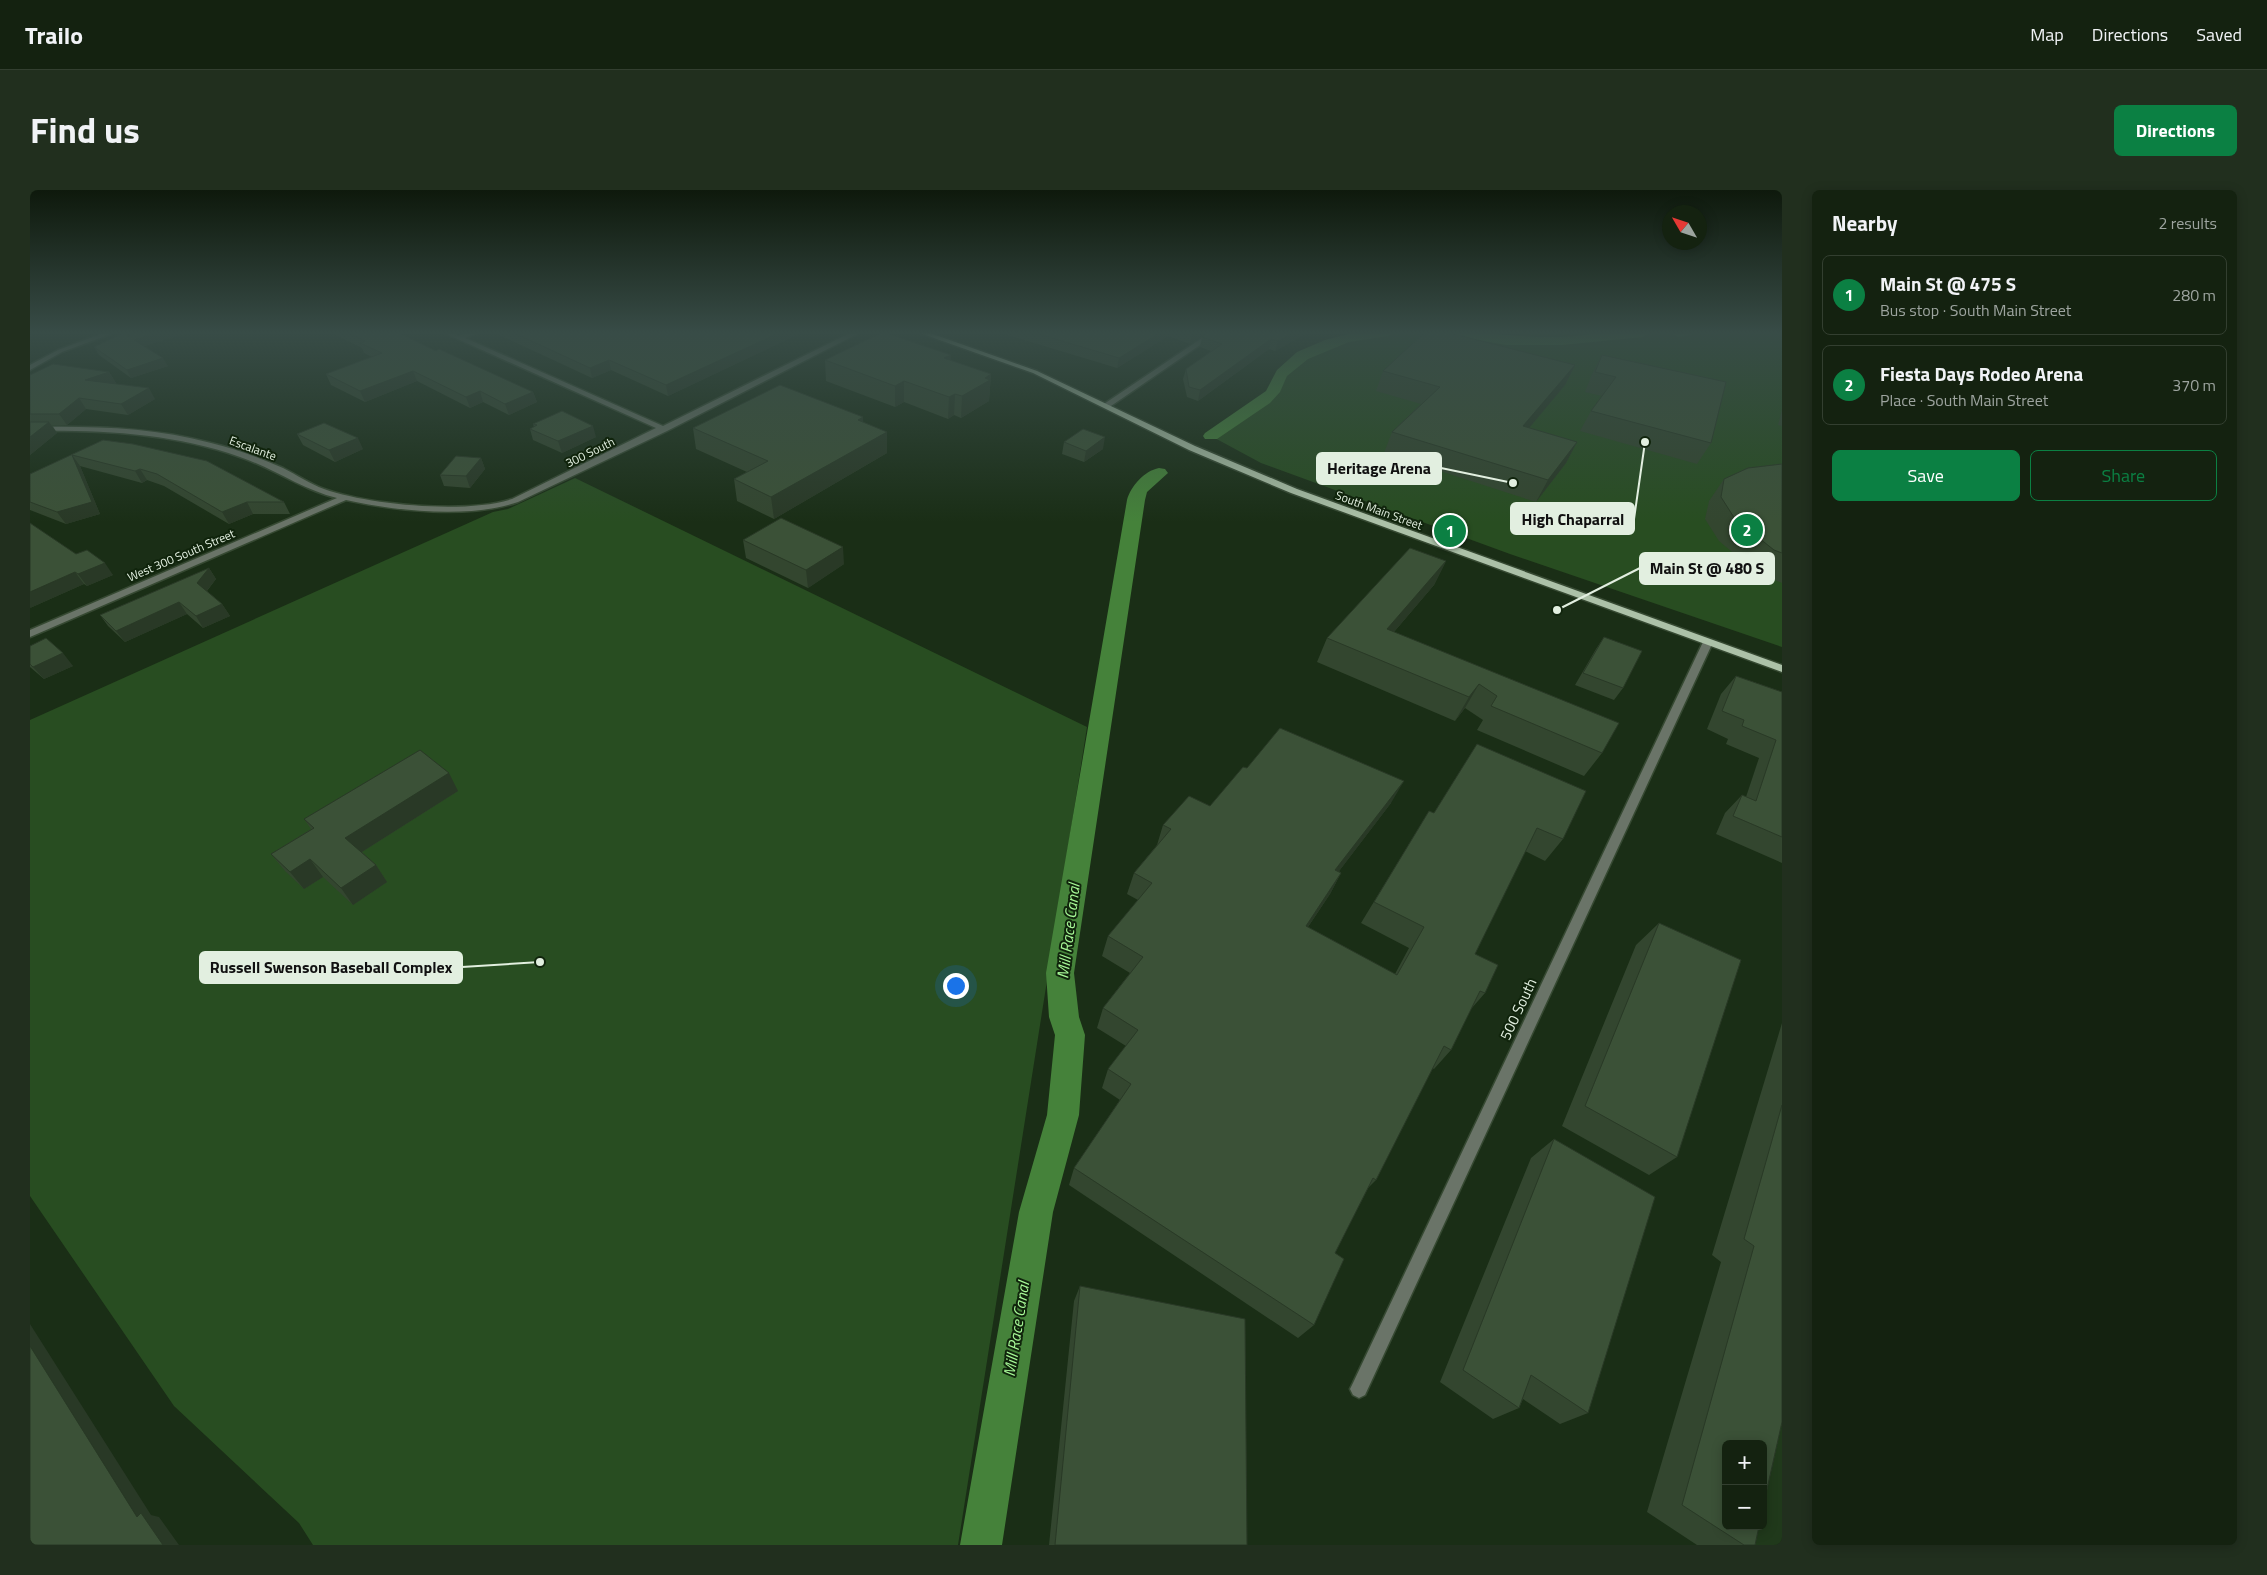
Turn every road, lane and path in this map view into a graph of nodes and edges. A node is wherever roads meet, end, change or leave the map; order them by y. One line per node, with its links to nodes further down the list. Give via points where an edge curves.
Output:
1 (588, 395): 7 (street)
2 (732, 395): 7 (street, 300 South)
3 (1083, 395): 5 (main road, South Main Street)
4 (1121, 395): 5 (street)
5 (1105, 406): 10 (main road, South Main Street, via 1192,448 1294,491)
6 (30, 429): 8 (street, Escalante, via 92,428 164,435 205,444 264,463)
7 (664, 429): 8 (street, 300 South, via 510,502 447,507 374,504)
8 (343, 499): 9 (street, West 300 South Street)
9 (30, 634)
10 (1708, 642): 11 (main road, South Main Street); 12 (street, 500 South)
11 (1782, 669)
12 (1359, 1390)

